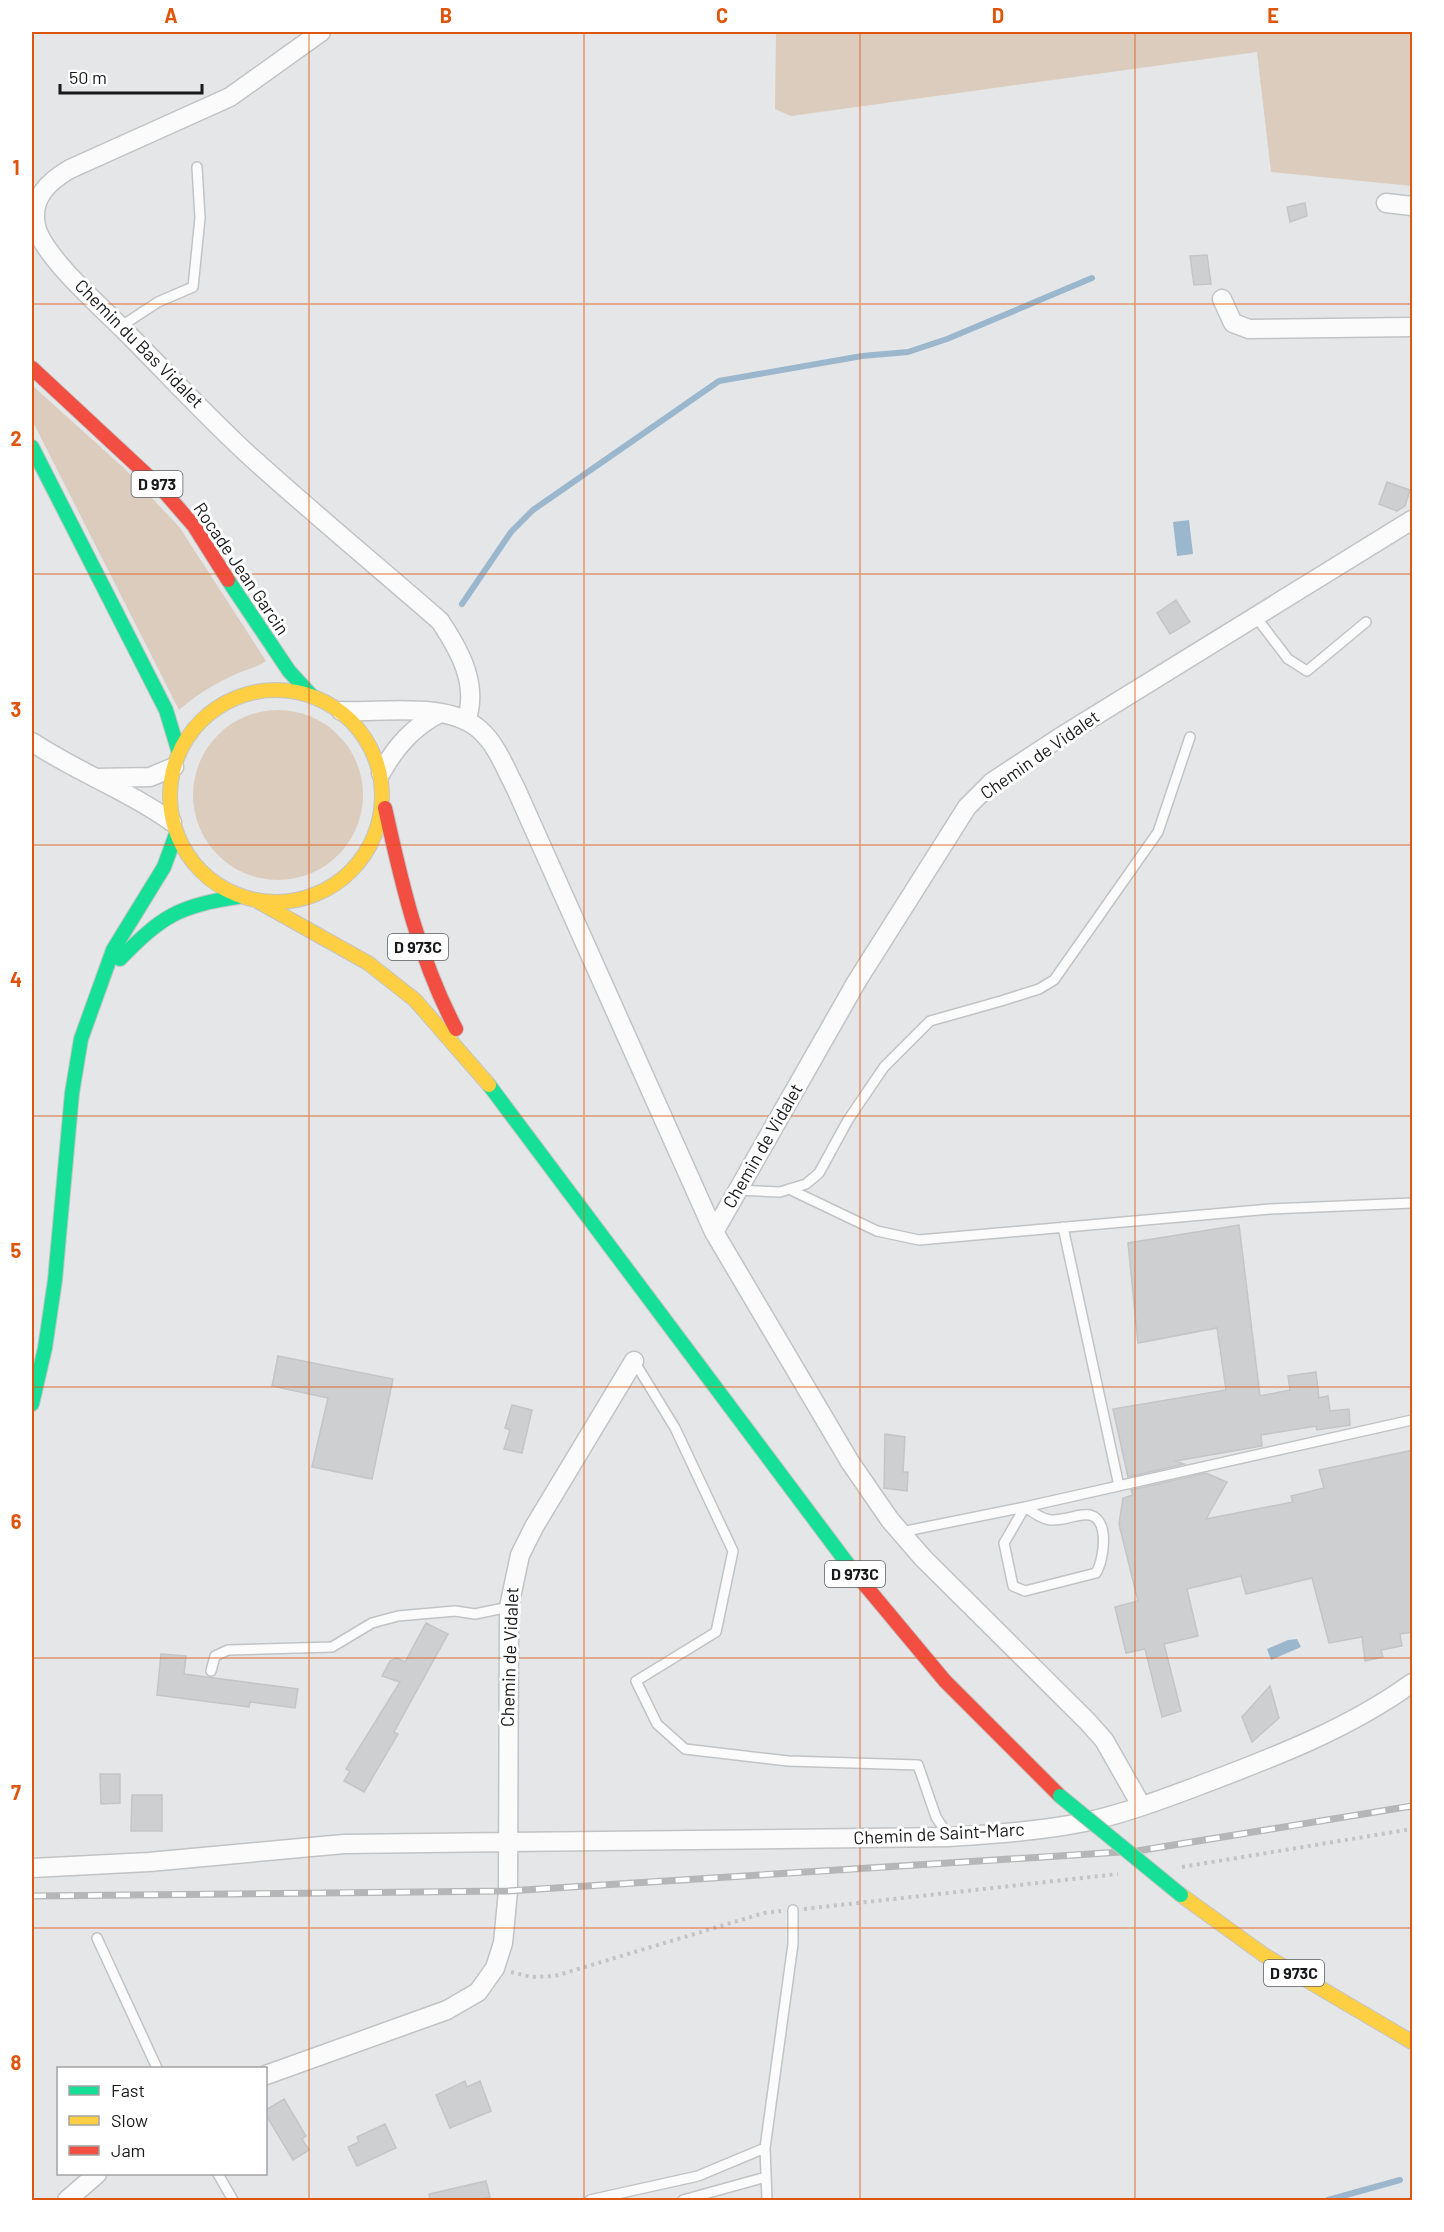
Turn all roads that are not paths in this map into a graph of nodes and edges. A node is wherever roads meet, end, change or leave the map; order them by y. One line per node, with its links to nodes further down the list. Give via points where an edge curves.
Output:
1 (321, 32): 6 (street, Chemin du Bas Vidalet, via 230,97 70,169 42,190 35,214 36,227 44,242)
2 (197, 167): 6 (lane, via 200,218 192,287 158,302)
3 (1386, 203): 4 (street)
4 (1413, 206)
5 (1222, 299): 7 (street, via 1233,323 1249,328)
6 (120, 327): 16 (street, Chemin du Bas Vidalet, via 250,456 440,621 459,649 468,678 471,706)
7 (1413, 327)
8 (32, 368): 13 (main road, Rocade Jean Garcin / D 973, via 161,488 194,526 255,622)
9 (32, 447): 19 (main road, via 166,710)
10 (1413, 520): 11 (street, Chemin de Vidalet)
11 (1256, 617): 12 (lane, via 1288,659 1307,671); 29 (street, Chemin de Vidalet, via 1034,754 992,782 967,807 857,981)
12 (1366, 622)
13 (311, 695): 14 (main road); 19 (main road, via 280,690 249,693 220,706 196,726)
14 (341, 711): 15 (street); 20 (main road, via 373,749)
15 (440, 713): 16 (street); 20 (street, via 394,749)
16 (466, 721): 32 (street, via 480,729 506,769)
17 (1190, 737): 28 (lane, via 1158,832 1054,980 1001,1001 942,1016 919,1030 884,1067 819,1173 806,1184)
18 (32, 742): 21 (street)
19 (176, 760): 21 (street, via 150,777); 23 (main road, via 169,794)
20 (381, 773): 22 (main road)
21 (92, 778): 23 (street, via 152,807)
22 (384, 801): 25 (main road, via 376,836 357,867 329,890 295,902); 27 (main road, D 973C, via 416,943 440,1002)
23 (174, 828): 24 (main road, via 200,872); 26 (main road, via 164,867 112,950)
24 (238, 897): 25 (main road); 26 (main road, via 180,907 152,926)
25 (259, 902): 27 (main road, D 973C, via 368,963 415,1000)
26 (104, 976): 34 (main road, via 81,1039 72,1094 55,1280)
27 (485, 1080): 48 (main road, D 973C, bridge, via 841,1557 945,1682 1060,1796 1202,1913 1295,1974)
28 (789, 1189): 29 (lane); 31 (lane, via 902,1239)
29 (737, 1190): 32 (street, Chemin de Vidalet)
30 (1413, 1203): 31 (lane, via 1270,1209)
31 (1063, 1227): 36 (lane)
32 (714, 1232): 38 (street, via 850,1462)
33 (634, 1361): 39 (street, Chemin de Vidalet, via 520,1556); 43 (lane, via 675,1428 733,1551 716,1632 636,1681 657,1724 685,1749 788,1761 918,1765 936,1817)
34 (32, 1404)
35 (1413, 1420): 36 (lane)
36 (1119, 1486): 37 (lane)
37 (1025, 1507): 37 (lane, via 1004,1543 1013,1586 1025,1591 1096,1573 1105,1544 1094,1516 1052,1522); 38 (lane)
38 (901, 1532): 42 (street, via 1087,1720 1104,1740)
39 (509, 1607): 40 (lane, via 475,1614 455,1611 398,1616 372,1623 332,1647 228,1650 215,1656); 44 (street, Chemin de Vidalet)
40 (211, 1671)
41 (1413, 1683): 42 (street, Chemin de Saint-Marc, via 1376,1709 1283,1754)
42 (1141, 1805): 43 (street, Chemin de Saint-Marc, via 1086,1822)
43 (949, 1837): 44 (street, Chemin de Saint-Marc)
44 (507, 1841): 45 (street, Chemin de Saint-Marc, via 344,1845); 50 (street, Chemin de Vidalet, via 506,1921 495,1968 478,1992 447,2010)
45 (32, 1868)
46 (793, 1910): 51 (lane, via 793,1944)
47 (97, 1938): 49 (lane)
48 (1413, 2042)
49 (157, 2067)
50 (267, 2075)
51 (765, 2148): 54 (lane); 57 (lane, via 698,2176)
52 (97, 2175): 55 (street)
53 (219, 2175): 56 (lane)
54 (766, 2177): 58 (lane); 59 (lane)
55 (67, 2200)
56 (233, 2200)
57 (590, 2200)
58 (683, 2200)
59 (767, 2200)

